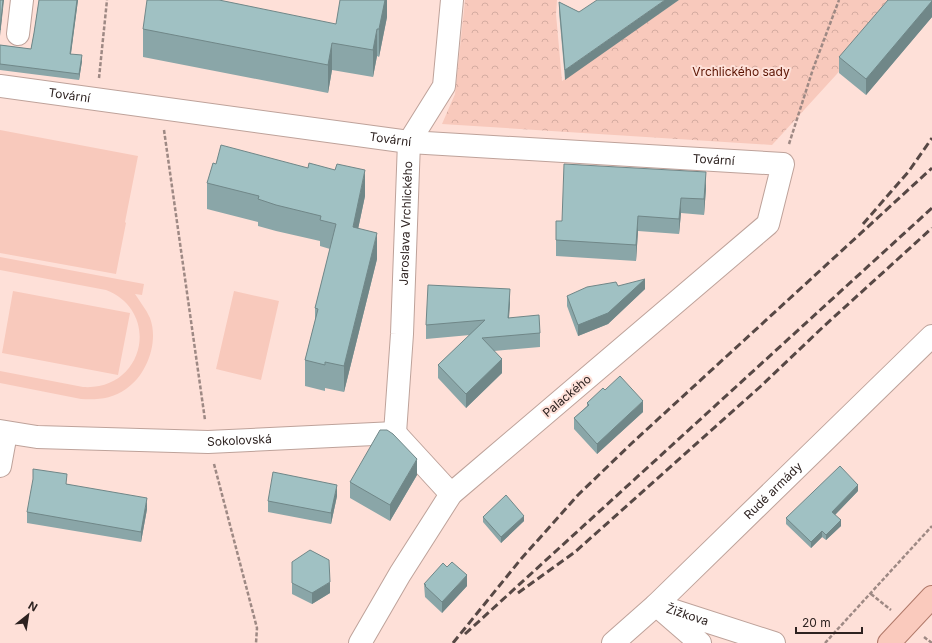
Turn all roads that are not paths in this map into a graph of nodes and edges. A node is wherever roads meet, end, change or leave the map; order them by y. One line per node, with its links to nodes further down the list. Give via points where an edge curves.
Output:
1 (22, 0): 3 (street)
2 (452, 0): 5 (street, Jaroslava Vrchlického, via 444,86)
3 (18, 34)
4 (0, 86): 5 (street, Tovární)
5 (410, 142): 6 (street, Tovární); 9 (street, Jaroslava Vrchlického)
6 (783, 164): 11 (street, Palackého, via 768,224)
7 (932, 336): 13 (street, Rudé armády)
8 (3, 432): 9 (street, Sokolovská, via 37,437 208,442); 10 (street)
9 (395, 433): 11 (street)
10 (0, 466)
11 (451, 494): 14 (street, Palackého)
12 (932, 597): 18 (main road)
13 (656, 605): 15 (street, Rudé armády); 16 (street, Žižkova); 17 (street, Žižkova)
14 (360, 643)
15 (613, 643)
16 (700, 643)
17 (774, 643)
18 (889, 643)

